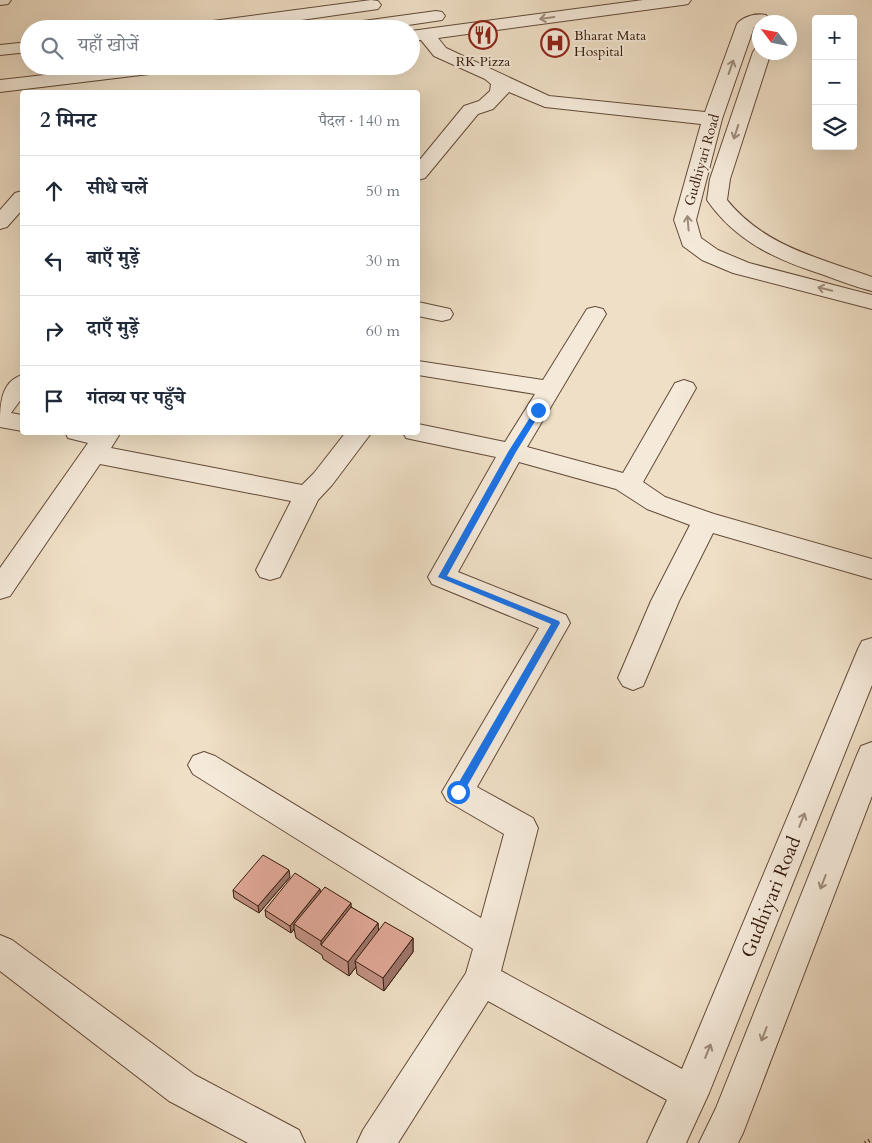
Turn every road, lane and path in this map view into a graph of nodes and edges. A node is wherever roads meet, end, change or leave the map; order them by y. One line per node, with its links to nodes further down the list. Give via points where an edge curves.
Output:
1 (569, 0): 6 (street)
2 (682, 0): 7 (street, one-way to 7)
3 (384, 4): 5 (street)
4 (762, 14): 18 (street, Gudhiyari Road, one-way to 4, via 746,24)
5 (268, 20)
6 (412, 20)
7 (420, 35)
8 (420, 36): 15 (street, via 440,52)
9 (20, 49): 10 (street)
10 (0, 50)
11 (759, 60): 24 (street, Gudhiyari Road, one-way to 24, via 720,179 717,200 728,215 760,241)
12 (20, 66): 13 (street)
13 (0, 69)
14 (128, 75): 16 (street)
15 (501, 82): 18 (street, via 545,101); 19 (street, via 499,93 486,105 471,110)
16 (83, 84): 17 (street)
17 (0, 86)
18 (712, 119): 25 (street, Gudhiyari Road, one-way to 18, via 741,268 710,255 691,241 685,220)
19 (420, 172)
20 (20, 198): 21 (street)
21 (0, 200)
22 (20, 200): 23 (street)
23 (0, 223)
24 (872, 284)
25 (872, 302)
26 (420, 309): 27 (street)
27 (442, 314)
28 (595, 314): 32 (street)
29 (420, 368): 32 (street)
30 (20, 385): 33 (street)
31 (684, 388): 41 (street)
32 (550, 389): 40 (street)
33 (0, 410)
34 (0, 419): 35 (street)
35 (20, 423)
36 (420, 433): 40 (street)
37 (85, 435): 39 (street)
38 (358, 435): 42 (street)
39 (103, 442): 42 (street); 46 (street)
40 (512, 452): 41 (street); 51 (street, via 442,577 556,623 458,792 522,828)
41 (629, 484): 43 (street, via 656,503)
42 (307, 495): 45 (street)
43 (706, 521): 44 (street); 48 (street, via 666,601)
44 (872, 569)
45 (270, 570)
46 (0, 589)
47 (872, 649): 54 (street, Gudhiyari Road, one-way to 47)
48 (633, 678)
49 (872, 755): 59 (street, one-way to 59, via 730,1120)
50 (204, 765): 51 (street)
51 (492, 943): 53 (street)
52 (0, 951): 56 (street, via 182,1088)
53 (482, 979): 54 (street); 57 (street)
54 (690, 1094): 58 (street, Gudhiyari Road)
55 (872, 1139): 60 (path)
56 (286, 1143)
57 (376, 1143)
58 (666, 1143)
59 (718, 1143)
60 (865, 1143)

